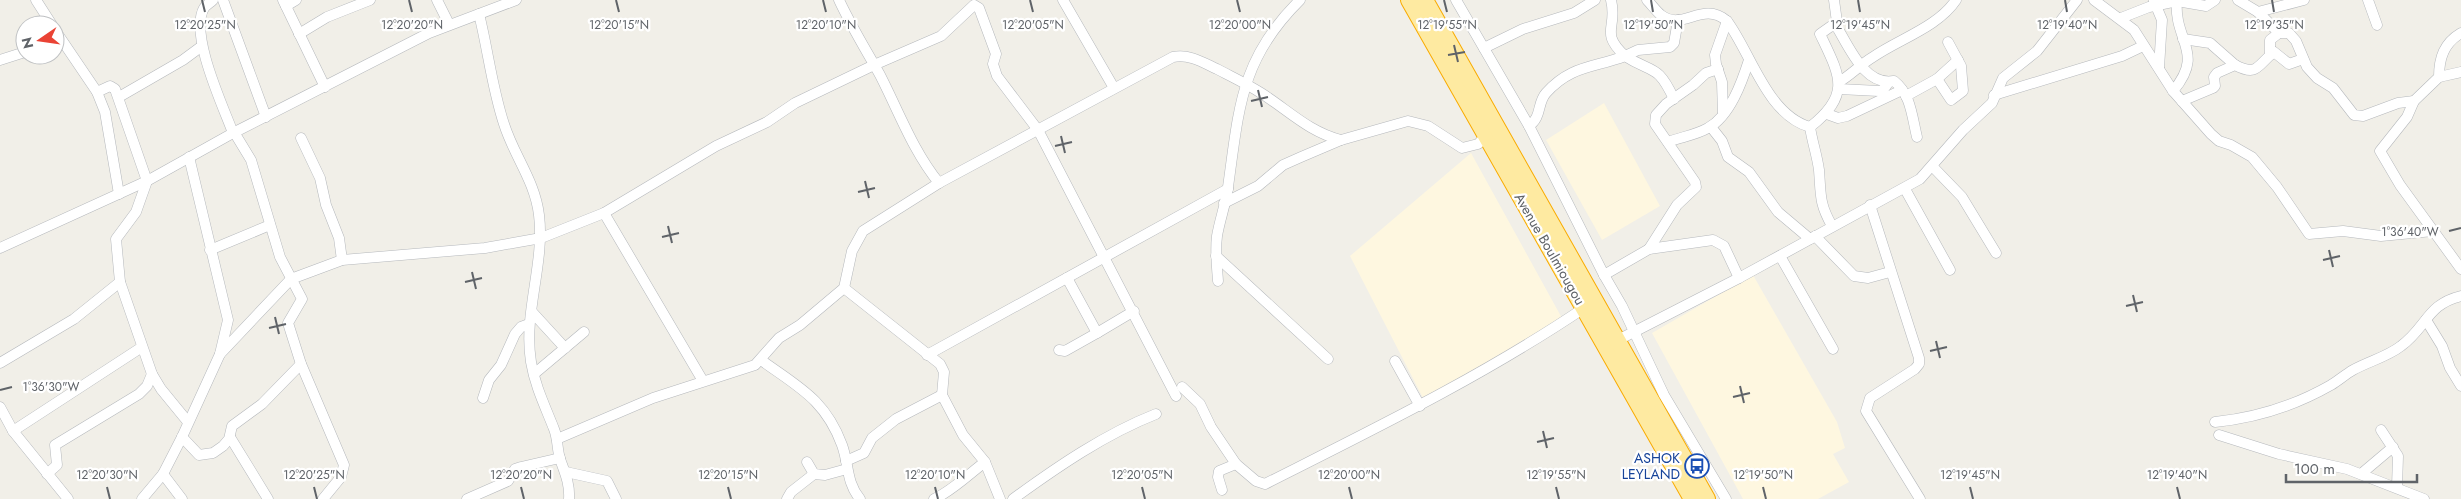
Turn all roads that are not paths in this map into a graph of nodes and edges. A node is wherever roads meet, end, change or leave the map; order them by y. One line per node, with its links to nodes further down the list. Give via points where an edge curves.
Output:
1 (36, 0): 32 (street)
2 (213, 0): 45 (street, via 203,13)
3 (223, 0): 77 (street)
4 (296, 0): 28 (street)
5 (370, 0): 41 (street)
6 (437, 0): 36 (street)
7 (516, 0): 29 (street)
8 (840, 0): 55 (street)
9 (1063, 0): 67 (street)
10 (1300, 0): 64 (street, via 1271,31)
11 (1409, 0): 84 (highway, Avenue Boulmiougou)
12 (1425, 0): 131 (highway, Avenue Boulmiougou)
13 (1456, 0): 47 (street)
14 (1595, 0): 47 (street, via 1574,13 1532,25)
15 (1611, 0): 50 (street, via 1613,15 1609,33)
16 (1648, 0): 34 (street, via 1660,14)
17 (1834, 0): 37 (street, via 1838,19)
18 (1956, 0): 57 (street, via 1940,16)
19 (2077, 0): 71 (street, via 2037,52 2003,78)
20 (2094, 0): 33 (street)
21 (2177, 0): 22 (street, via 2206,6); 27 (street); 42 (street)
22 (2215, 0)
23 (2238, 0): 30 (street)
24 (2304, 0): 30 (street)
25 (2368, 0): 38 (street)
26 (978, 2): 55 (street, via 941,36); 82 (street, via 996,54 993,64 997,76)
27 (2155, 2): 33 (street); 58 (street, via 2162,20)
28 (284, 3): 41 (street)
29 (489, 4): 31 (street)
30 (2258, 12): 39 (street)
31 (479, 14): 36 (street); 103 (street, via 503,122 513,150 533,185)
32 (46, 15)
33 (2120, 18): 46 (street, via 2134,30)
34 (1678, 20): 35 (street, via 1708,12); 50 (street, via 1674,43 1670,46 1638,50)
35 (1727, 21): 53 (street); 59 (street, via 1715,55)
36 (449, 24): 66 (street)
37 (1835, 24): 57 (street); 65 (street, via 1820,34 1834,63)
38 (2376, 25)
39 (2279, 33): 49 (street, via 2270,40); 51 (street, via 2288,33 2296,41)
40 (2461, 33): 61 (street, via 2450,40 2444,50 2439,62)
41 (299, 34): 66 (street)
42 (2183, 39): 56 (street, via 2210,43); 68 (street, via 2189,61 2187,72)
43 (1948, 42): 54 (street)
44 (65, 45): 69 (street)
45 (202, 46): 72 (street); 83 (street)
46 (2143, 46): 58 (street); 71 (street, via 2122,56)
47 (1484, 48): 79 (street)
48 (15, 55): 52 (street)
49 (2270, 55): 51 (street, via 2275,52 2289,64); 56 (street, via 2254,70)
50 (1625, 56): 73 (street, via 1658,73); 79 (street, via 1583,67 1567,75 1542,98 1537,120)
51 (2302, 59): 75 (street, via 2358,117)
52 (0, 60)
53 (1750, 60): 78 (street); 81 (street, via 1773,99)
54 (1958, 60): 62 (street); 62 (street, via 1963,91 1958,97 1950,99)
55 (874, 65): 92 (street, via 920,158); 98 (street, via 716,146)
56 (2235, 65): 74 (street, via 2217,73 2213,88)
57 (1861, 66): 63 (street, via 1877,80); 65 (street)
58 (2158, 68): 68 (street)
59 (1718, 69): 73 (street, via 1706,73); 78 (street, via 1723,87)
60 (2461, 72): 61 (street)
61 (2439, 77): 75 (street)
62 (1937, 79): 70 (street)
63 (1888, 83): 65 (street, via 1878,91); 70 (street, via 1894,81)
64 (1246, 84): 67 (street, via 1194,58 1183,56 1161,62); 87 (street, via 1310,128); 93 (street, via 1235,124)
65 (1839, 86): 76 (street)
66 (325, 87): 77 (street)
67 (1114, 88): 82 (street)
68 (2173, 91): 74 (street)
69 (97, 92): 72 (street, via 112,86); 95 (street, via 106,115)
70 (1904, 93): 76 (street, via 1847,116 1838,118); 85 (street)
71 (1994, 95): 90 (street, via 1992,103 1963,130)
72 (119, 98): 91 (street)
73 (1674, 98): 88 (street, via 1660,109 1655,120)
74 (2182, 101): 101 (street, via 2219,141 2252,157 2309,234 2343,231 2381,236)
75 (2414, 101): 101 (street, via 2407,117 2381,149 2381,154)
76 (1827, 114): 81 (street)
77 (266, 116): 83 (street)
78 (1722, 116): 80 (street)
79 (1529, 126): 115 (street)
80 (1711, 127): 88 (street); 102 (street, via 1722,141 1728,157 1755,179 1778,212)
81 (1810, 127): 100 (street, via 1819,192)
82 (1038, 130): 92 (street); 110 (street)
83 (234, 133): 89 (street); 99 (street, via 251,160)
84 (1486, 137): 87 (street, via 1478,144 1462,148 1428,126 1408,121); 123 (highway, Avenue Boulmiougou)
85 (1916, 137)
86 (300, 138): 111 (street, via 320,178 339,238)
87 (1341, 140): 96 (street, via 1283,165 1258,186)
88 (1668, 142): 105 (street, via 1696,187 1677,205)
89 (189, 157): 91 (street); 106 (street)
90 (1932, 167): 94 (street); 107 (street, via 1962,197)
91 (147, 181): 95 (street); 120 (street, via 136,212 116,239)
92 (939, 183): 121 (street, via 862,231 852,251)
93 (1228, 189): 96 (street); 110 (street)
94 (1905, 189): 97 (street); 113 (street)
95 (119, 194): 104 (street)
96 (1224, 203): 108 (street)
97 (1870, 205): 100 (street); 114 (street)
98 (604, 213): 103 (street); 145 (street)
99 (270, 225): 106 (street); 118 (street)
100 (1832, 226): 102 (street)
101 (2434, 232): 112 (street)
102 (1812, 237): 109 (street); 114 (street, via 1854,276 1868,278)
103 (541, 238): 111 (street, via 485,248); 125 (street)
104 (0, 248)
105 (1649, 249): 115 (street); 117 (street, via 1716,240 1724,246)
106 (210, 250): 136 (street, via 228,316)
107 (1996, 253)
108 (1216, 256): 119 (street); 138 (street)
109 (1780, 256): 117 (street); 134 (street)
110 (1104, 257): 116 (street); 124 (street)
111 (342, 260): 118 (street)
112 (2461, 269)
113 (1950, 270)
114 (1890, 272): 189 (street, via 1919,364 1870,398 1866,411)
115 (1604, 276): 129 (street)
116 (1067, 278): 130 (street); 137 (street)
117 (1739, 278): 129 (street)
118 (291, 279): 136 (street); 142 (street, via 302,299 288,323)
119 (1218, 281)
120 (120, 282): 132 (street); 141 (street, via 74,319)
121 (844, 288): 137 (street); 139 (street, via 779,338)
122 (2461, 296): 126 (street, via 2439,304)
123 (1584, 308): 149 (street, via 1504,359); 186 (highway, Avenue Boulmiougou)
124 (1134, 311): 130 (street); 164 (street, via 1179,392 1200,404 1211,428)
125 (532, 312): 127 (street); 133 (street)
126 (2426, 320): 146 (street); 153 (street, via 2392,353 2352,370 2304,399 2248,417)
127 (529, 324): 144 (street); 148 (street, via 515,334 501,365 489,380)
128 (584, 332): 133 (street)
129 (1635, 332): 131 (street); 188 (street, via 1664,395)
130 (1097, 333): 135 (street, via 1065,351)
131 (1618, 340): 187 (highway, Avenue Boulmiougou)
132 (142, 347): 143 (street); 155 (street)
133 (565, 348): 144 (street)
134 (1832, 349)
135 (1059, 350)
136 (220, 354): 152 (street)
137 (927, 354): 147 (street, via 940,364 944,372)
138 (1328, 359)
139 (761, 360): 145 (street, via 745,369); 165 (street, via 818,402 827,413 843,447)
140 (1395, 361): 149 (street)
141 (0, 363)
142 (301, 364): 158 (street, via 262,404 232,426); 173 (street, via 344,465 341,477)
143 (152, 374): 152 (street); 167 (street, via 143,391 55,445 58,465)
144 (534, 374): 159 (street, via 538,393)
145 (703, 380): 159 (street)
146 (2461, 386)
147 (942, 395): 163 (street, via 963,435); 165 (street, via 896,419 872,438 864,453)
148 (483, 398)
149 (1420, 406): 164 (street, via 1265,484)
150 (0, 407): 155 (street)
151 (1156, 414): 185 (street, via 1071,460)
152 (188, 422): 157 (street)
153 (2216, 422)
154 (2381, 430): 160 (street)
155 (13, 431): 167 (street)
156 (2219, 435): 170 (street, via 2268,452)
157 (182, 437): 158 (street, via 202,456 213,453); 168 (street)
158 (230, 437): 177 (street)
159 (557, 439): 161 (street)
160 (2393, 448): 170 (street); 171 (street, via 2398,456)
161 (560, 458): 166 (street); 178 (street, via 521,467 508,481)
162 (807, 462): 169 (street)
163 (985, 462): 183 (street, via 947,493); 184 (street)
164 (1236, 464): 172 (street, via 1219,471)
165 (846, 465): 169 (street, via 825,476); 182 (street, via 851,487)
166 (566, 472): 179 (street); 180 (street, via 607,481)
167 (47, 474): 174 (street)
168 (162, 474): 175 (street); 176 (street)
169 (814, 474): 181 (street)
170 (2361, 474): 171 (street)
171 (2397, 487): 190 (street)
172 (1222, 490)
173 (324, 498)
174 (68, 499)
175 (142, 499)
176 (182, 499)
177 (268, 499)
178 (467, 499)
179 (569, 499)
180 (616, 499)
181 (787, 499)
182 (860, 499)
183 (934, 499)
184 (1000, 499)
185 (1013, 499)
186 (1692, 499)
187 (1708, 499)
188 (1726, 499)
189 (1920, 499)
190 (2424, 499)

